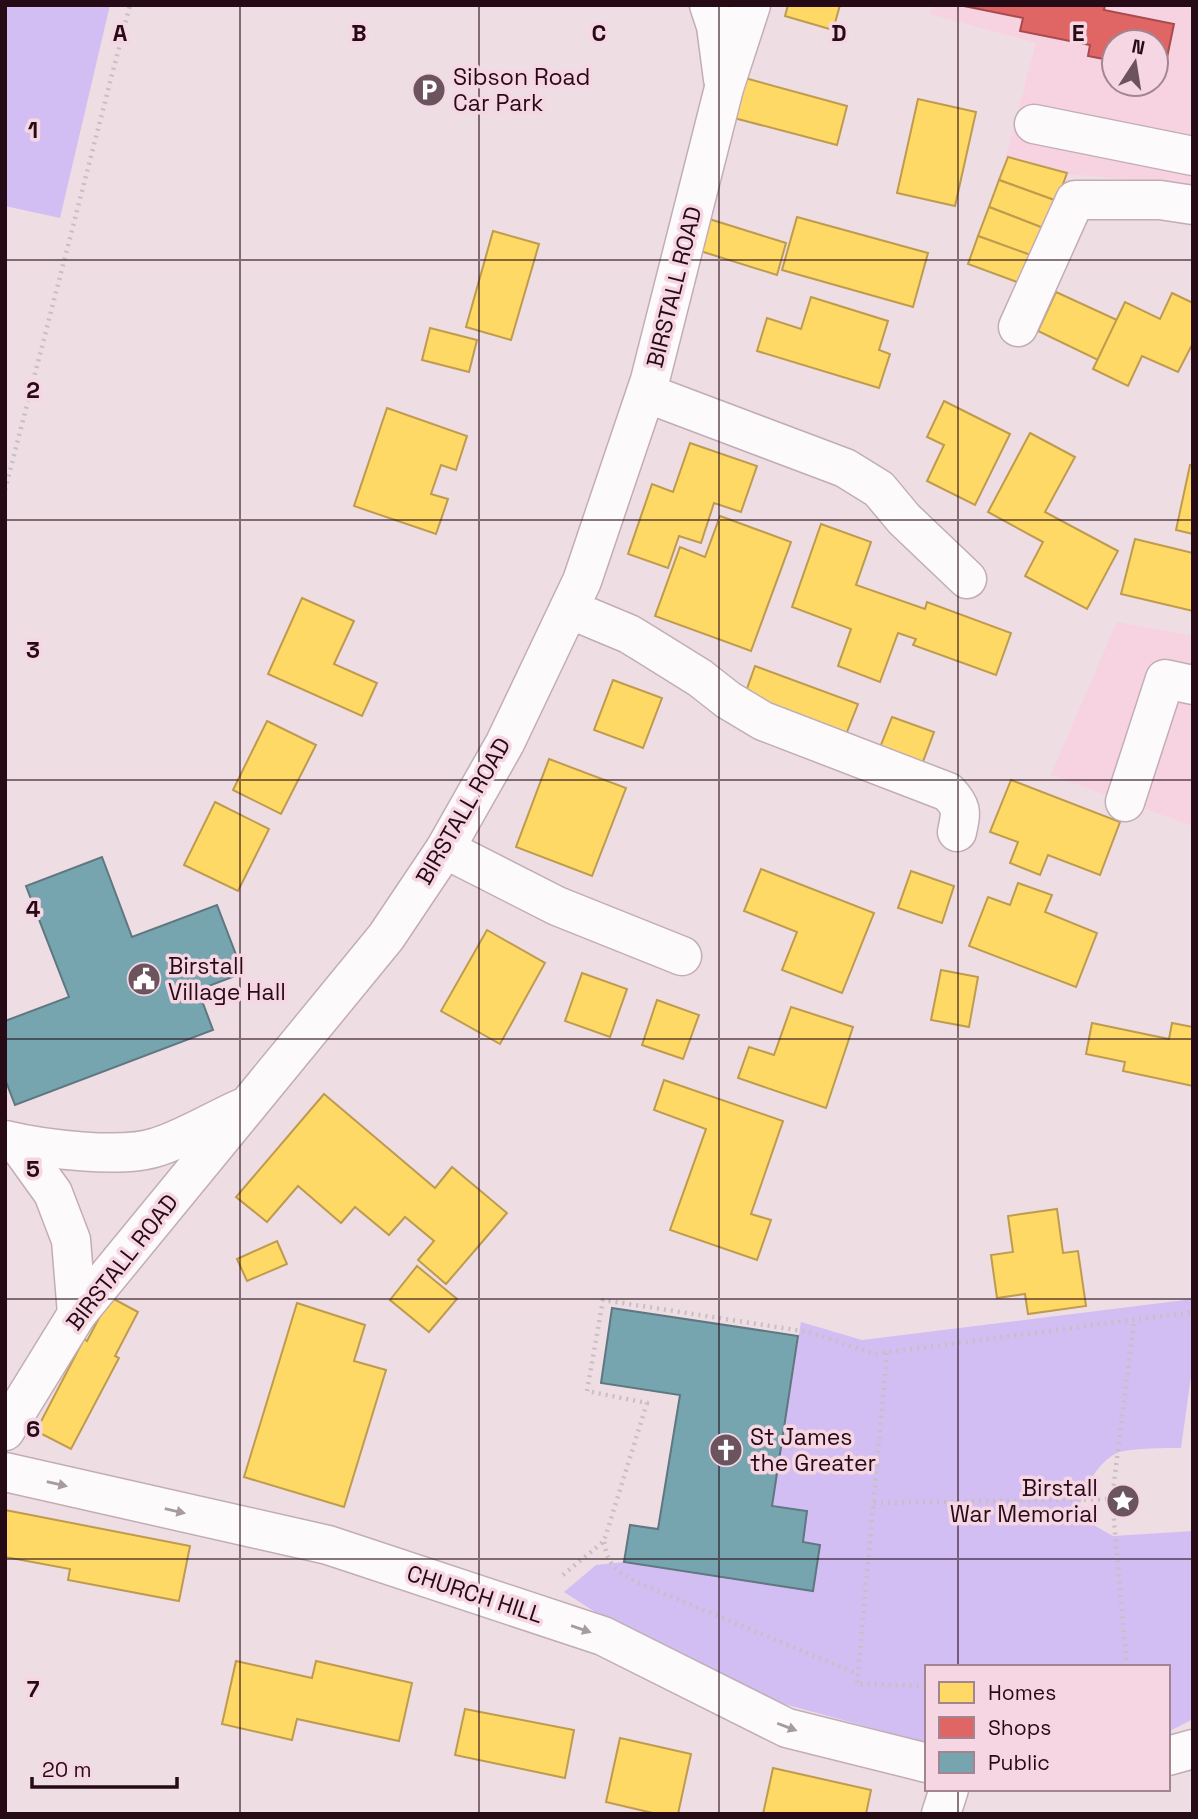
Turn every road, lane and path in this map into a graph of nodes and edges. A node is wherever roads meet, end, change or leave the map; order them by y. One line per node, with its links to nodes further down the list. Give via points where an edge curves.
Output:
1 (130, 5): 10 (path)
2 (709, 5): 4 (street, BIRSTALL ROAD)
3 (751, 5): 4 (street, BIRSTALL ROAD)
4 (724, 88): 9 (street, BIRSTALL ROAD)
5 (1034, 124): 6 (street)
6 (1193, 156)
7 (1193, 205): 8 (street, via 1160,200 1075,200)
8 (1018, 327)
9 (646, 393): 11 (street, via 845,468 879,489); 12 (street, BIRSTALL ROAD)
10 (5, 490)
11 (967, 579)
12 (569, 609): 15 (street, via 629,634 763,721 948,792 961,813); 16 (street, BIRSTALL ROAD, via 505,743)
13 (1193, 685): 14 (street, via 1165,680)
14 (1125, 802)
15 (957, 832)
16 (445, 849): 17 (street, via 557,906); 18 (street, BIRSTALL ROAD, via 386,937)
17 (682, 956)
18 (250, 1104): 19 (street, via 156,1148 115,1152); 21 (street, BIRSTALL ROAD)
19 (11, 1141): 21 (street, via 53,1193 71,1240)
20 (1193, 1312): 22 (path)
21 (77, 1314): 24 (street, BIRSTALL ROAD)
22 (1133, 1320): 23 (path); 26 (path)
23 (887, 1353): 27 (path); 28 (path, via 874,1354 809,1332 603,1300 587,1391 647,1403)
24 (5, 1431)
25 (5, 1472): 29 (street, CHURCH HILL, one-way to 29, via 328,1545)
26 (1112, 1499): 27 (path); 30 (path)
27 (874, 1503): 31 (path)
28 (604, 1541): 29 (path); 31 (path, via 616,1571)
29 (521, 1609): 35 (street, CHURCH HILL, one-way to 35, via 603,1636 787,1728)
30 (1127, 1665)
31 (858, 1674): 32 (path, via 857,1684)
32 (925, 1686)
33 (1193, 1749): 34 (street)
34 (1170, 1755)
35 (925, 1762)
36 (948, 1791): 37 (street)
37 (941, 1814)

